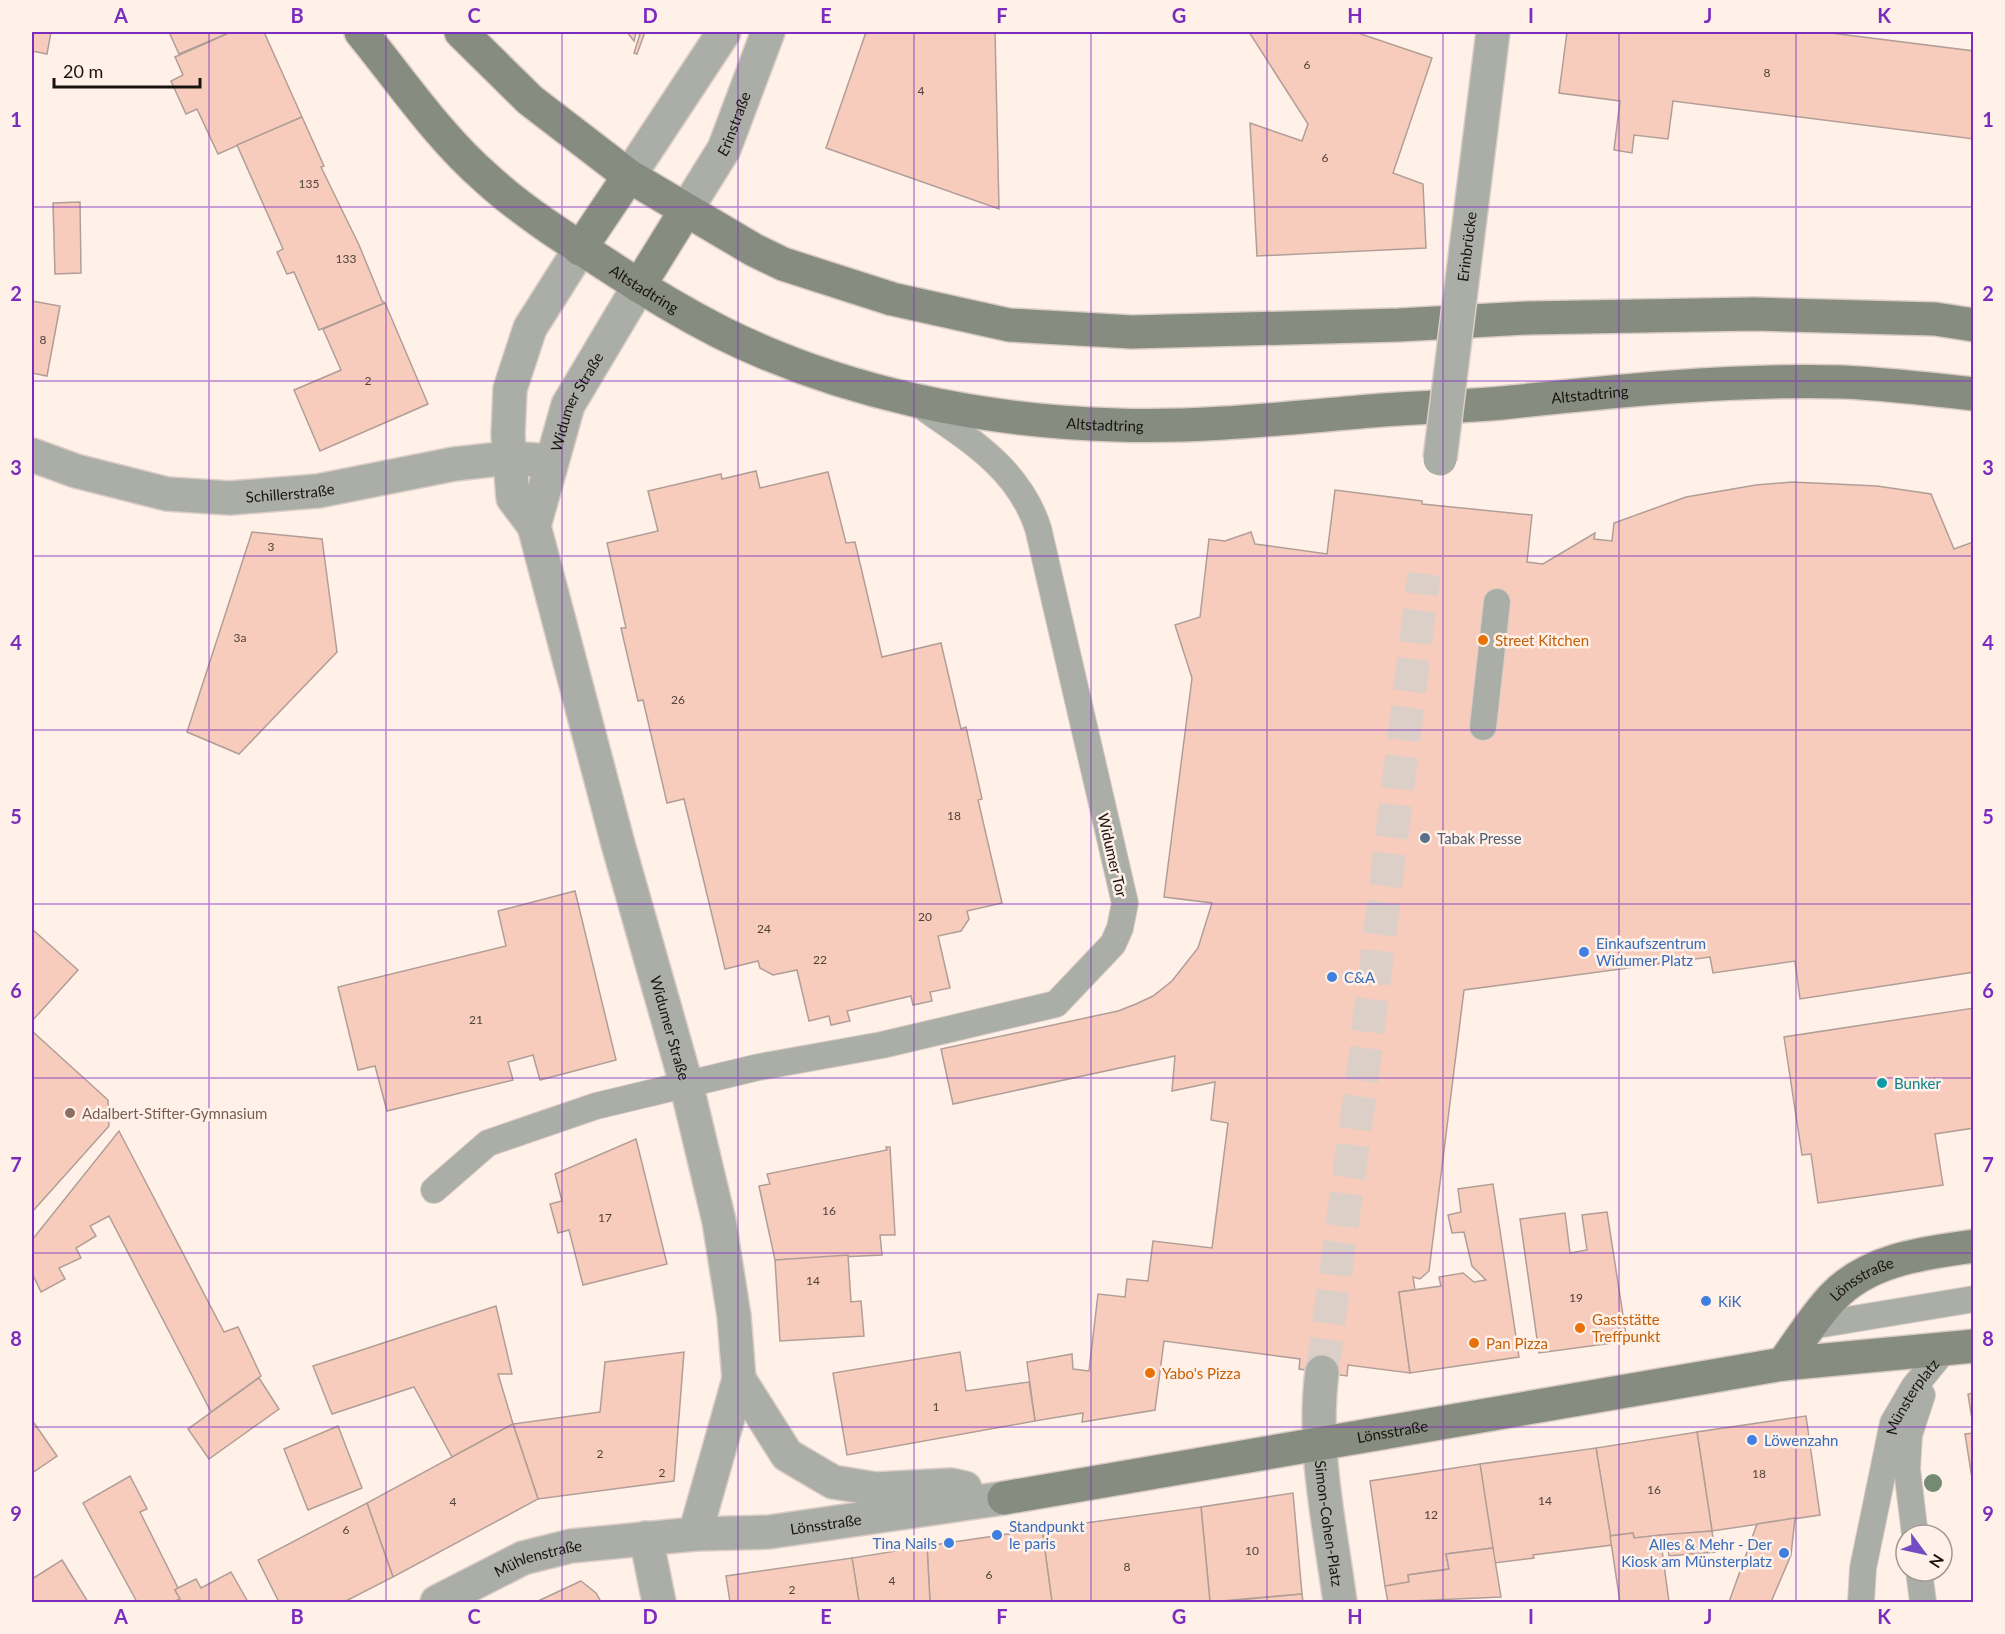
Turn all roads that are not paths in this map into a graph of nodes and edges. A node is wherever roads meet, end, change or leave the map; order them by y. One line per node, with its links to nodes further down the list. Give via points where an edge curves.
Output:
1 (362, 32): 8 (main road, Altstadtring, via 454,147 488,180)
2 (461, 32): 6 (main road, via 530,100)
3 (724, 32): 6 (street)
4 (768, 32): 7 (street, Erinstraße, via 724,149)
5 (1493, 32): 15 (street, Erinbrücke, bridge)
6 (629, 176): 7 (main road); 8 (main road)
7 (686, 210): 9 (main road); 10 (main road, via 783,264 892,299 1009,325 1132,332 1754,314 1935,319)
8 (580, 249): 9 (main road, Altstadtring); 14 (street, Widumer Straße, via 530,328 510,388)
9 (639, 286): 12 (main road, Altstadtring, via 720,332 790,363); 16 (street, Widumer Straße, via 568,405)
10 (1974, 325)
11 (1974, 394): 12 (main road, Altstadtring, via 1844,382 1736,383 1232,424 1119,426 1039,421)
12 (915, 401): 20 (lane, Widumer Tor, via 981,448 1007,473 1030,504 1125,903 1120,928 1103,957 1056,1004 882,1045)
13 (32, 455): 14 (street, Schillerstraße, via 76,471 167,494 231,498 318,490 454,464)
14 (510, 459): 16 (street, Schillerstraße); 17 (street, Widumer Straße, via 513,498)
15 (1440, 459)
16 (550, 461): 17 (street, Widumer Straße, via 545,494)
17 (534, 526): 20 (street, Widumer Straße)
18 (1497, 602): 19 (lane)
19 (1483, 727)
20 (686, 1083): 21 (lane, Widumer Tor, via 596,1106 488,1143); 28 (street, Widumer Straße, via 719,1221)
21 (434, 1190)
22 (1974, 1246): 24 (main road, Lönsstraße, via 1909,1255 1856,1278 1833,1298)
23 (1974, 1299): 24 (lane)
24 (1811, 1326): 26 (main road, Lönsstraße)
25 (1959, 1348): 26 (main road, Lönsstraße); 31 (lane, Münsterplatz, via 1922,1395 1909,1435 1907,1468); 38 (lane, Münsterplatz, via 1914,1387 1893,1423 1863,1568)
26 (1783, 1364): 29 (main road, Lönsstraße)
27 (1322, 1372): 29 (street)
28 (739, 1379): 30 (street, Lönsstraße, via 788,1455 832,1482 876,1489 951,1485); 32 (street, Widumer Straße)
29 (1319, 1443): 30 (main road, Lönsstraße); 37 (street, Simon-Cohen-Platz)
30 (1004, 1498): 32 (street, Lönsstraße, via 770,1532)
31 (1914, 1523)
32 (695, 1534): 33 (street, Lönsstraße)
33 (646, 1538): 35 (street, Mühlenstraße, via 571,1546 523,1558); 36 (street)
34 (1921, 1583): 39 (lane)
35 (437, 1602)
36 (659, 1602)
37 (1340, 1602)
38 (1861, 1602)
39 (1923, 1602)

